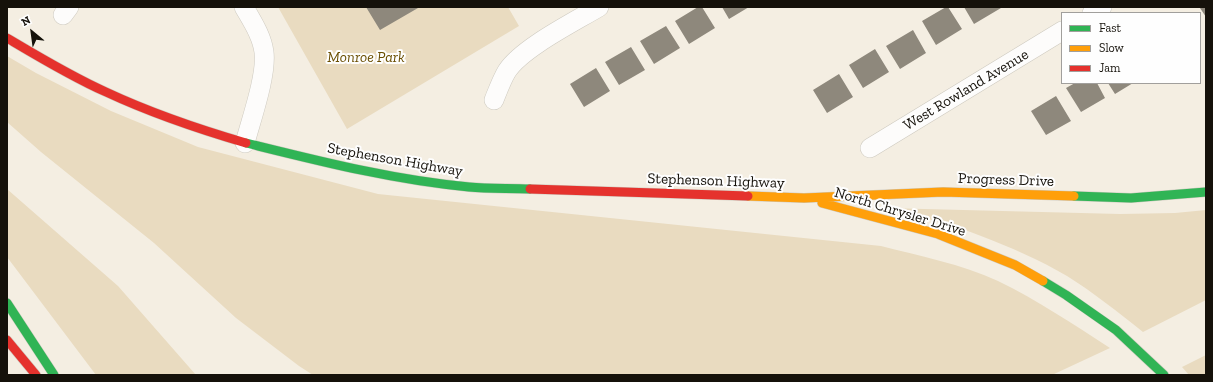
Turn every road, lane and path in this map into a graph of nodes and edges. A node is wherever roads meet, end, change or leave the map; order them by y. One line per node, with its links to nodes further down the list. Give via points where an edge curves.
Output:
1 (244, 7): 6 (street, via 261,40 264,53 262,77)
2 (599, 7): 5 (street, via 521,56 507,71)
3 (1061, 32): 7 (street, West Rowland Avenue)
4 (7, 38): 6 (main road, Stephenson Highway, via 105,92 189,126)
5 (494, 100)
6 (245, 143): 9 (main road, Stephenson Highway, via 335,165 470,187)
7 (870, 148)
8 (1206, 192): 9 (main road, Progress Drive, via 1131,198 943,192)
9 (804, 198): 14 (main road, North Chrysler Drive, via 938,234 1015,265 1066,295 1116,330)
10 (7, 303): 13 (main road)
11 (7, 340): 12 (main road)
12 (36, 375)
13 (54, 375)
14 (1164, 375)

